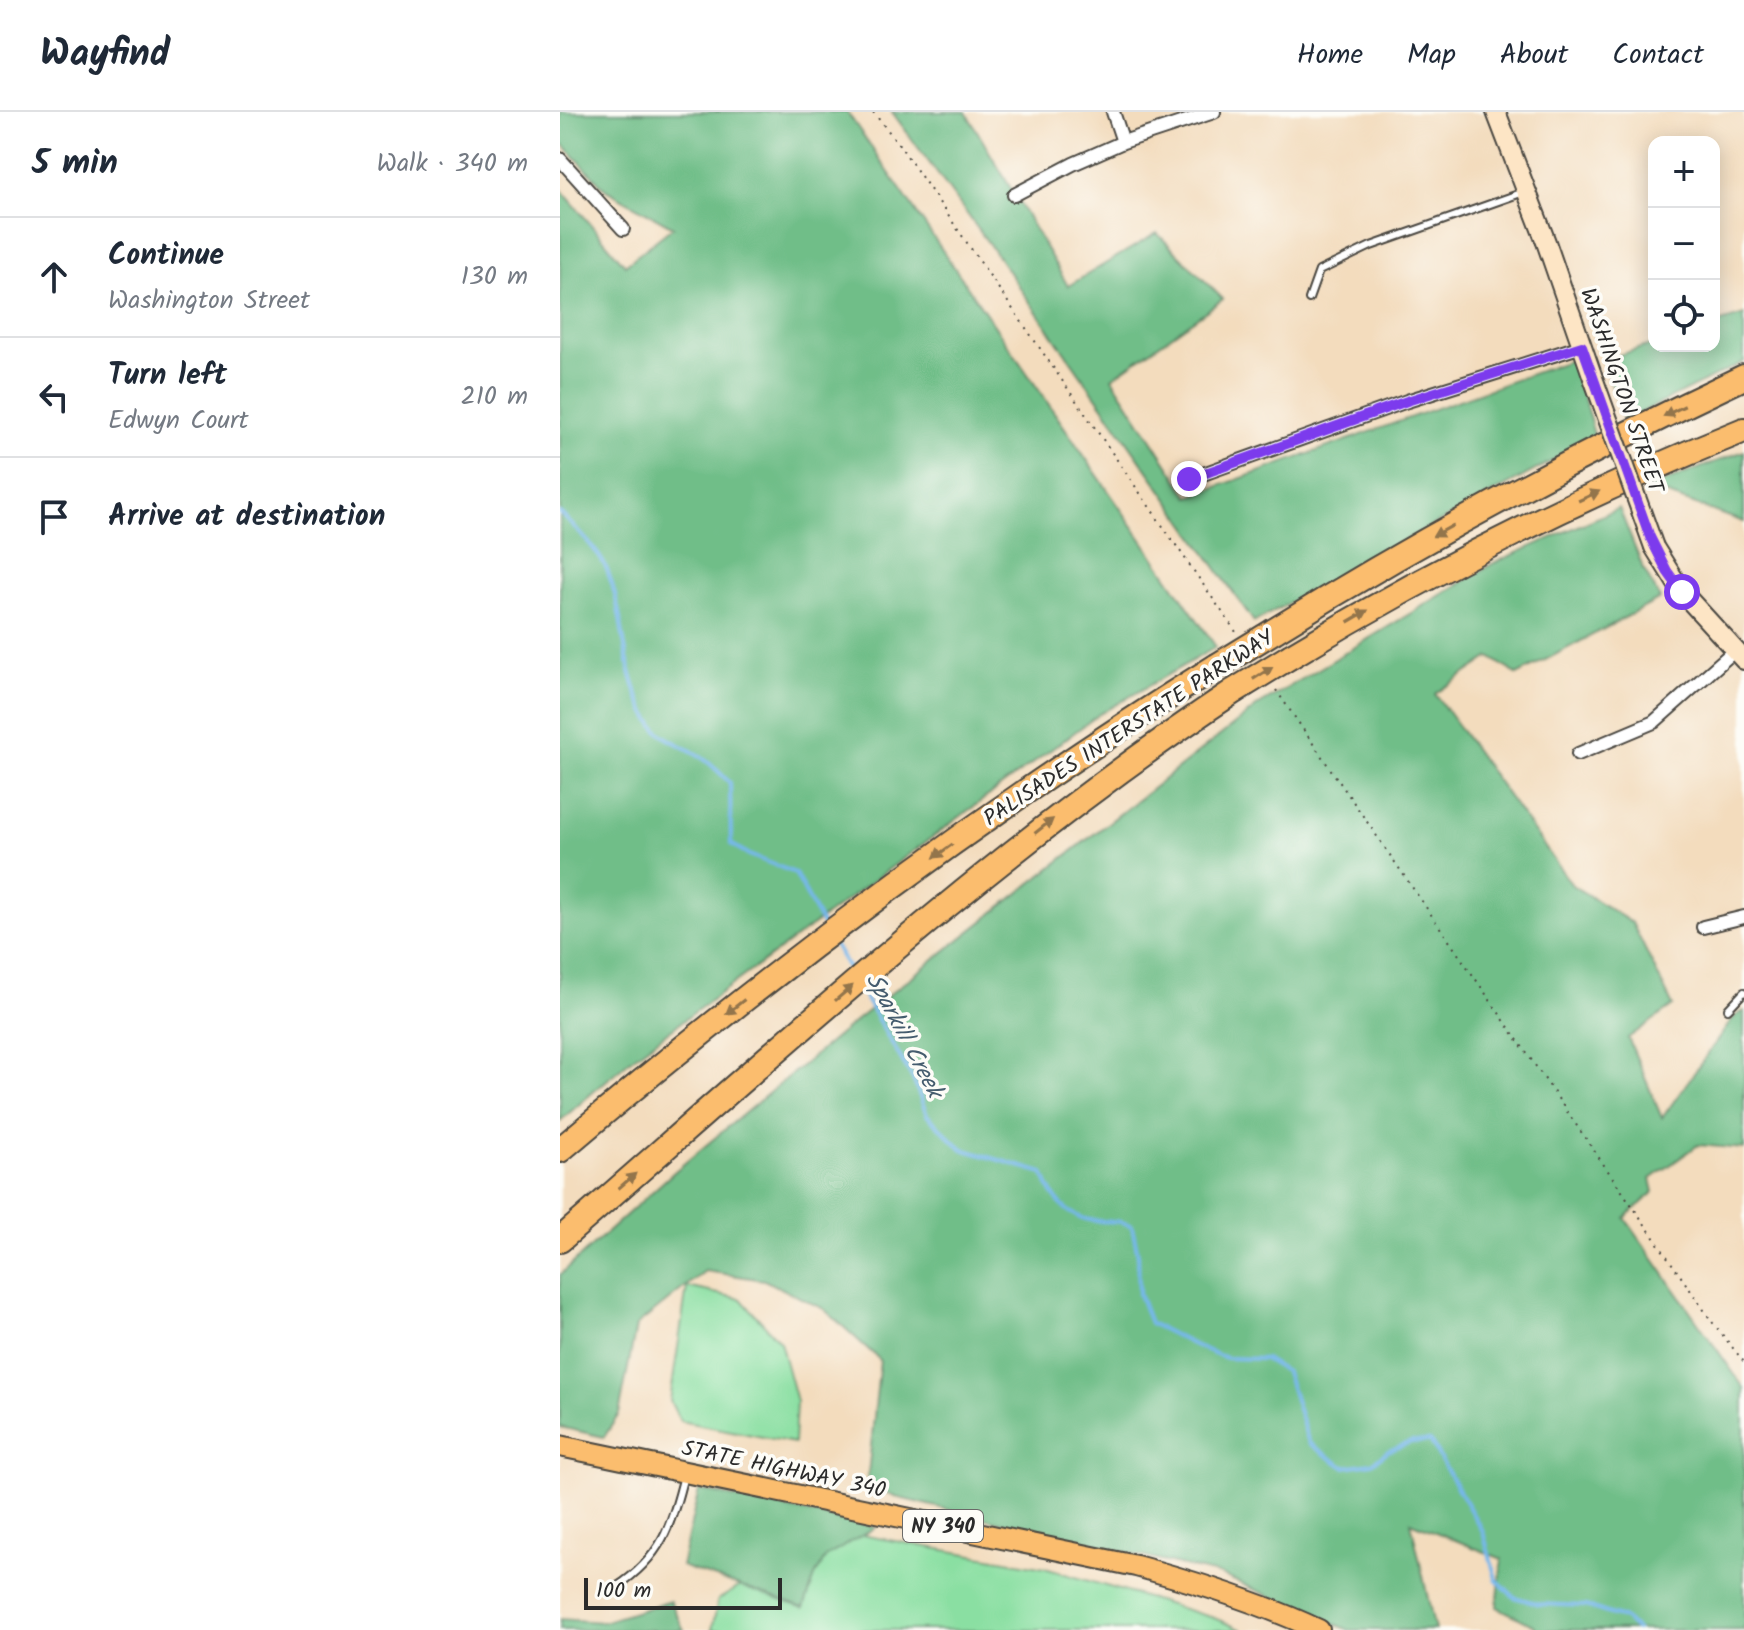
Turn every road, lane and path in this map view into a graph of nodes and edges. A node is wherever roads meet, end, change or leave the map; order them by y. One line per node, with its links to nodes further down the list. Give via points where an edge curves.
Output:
1 (873, 112): 15 (path)
2 (1113, 112): 5 (street)
3 (1214, 112): 5 (street)
4 (1496, 112): 7 (main road, WASHINGTON STREET)
5 (1123, 142): 8 (street)
6 (560, 159): 9 (street)
7 (1527, 191): 10 (lane, via 1371,246 1319,271); 11 (main road, WASHINGTON STREET)
8 (1014, 195)
9 (623, 229)
10 (1309, 299)
11 (1582, 346): 14 (street, via 1407,401); 16 (main road, WASHINGTON STREET, bridge, via 1654,547 1682,592)
12 (1744, 377): 23 (highway, PALISADES INTERSTATE PARKWAY, one-way to 23, bridge, via 1500,500 1274,631 1063,766 886,892)
13 (1744, 430): 24 (highway, PALISADES INTERSTATE PARKWAY, one-way to 13, bridge, via 989,870 1234,691 1426,578 1554,512)
14 (1189, 479)
15 (1235, 630)
16 (1741, 657): 18 (street, via 1654,722)
17 (1271, 683): 25 (path)
18 (1578, 754)
19 (1744, 917): 20 (street)
20 (1703, 927)
21 (1744, 992): 22 (lane)
22 (1728, 1009)
23 (560, 1150)
24 (563, 1232)
25 (1744, 1362)
26 (560, 1446): 27 (main road, STATE HIGHWAY 340 / NY 340)
27 (685, 1471): 28 (lane, via 658,1550); 29 (main road, STATE HIGHWAY 340 / NY 340, via 1136,1566 1272,1608)
28 (616, 1587)
29 (1319, 1630)

